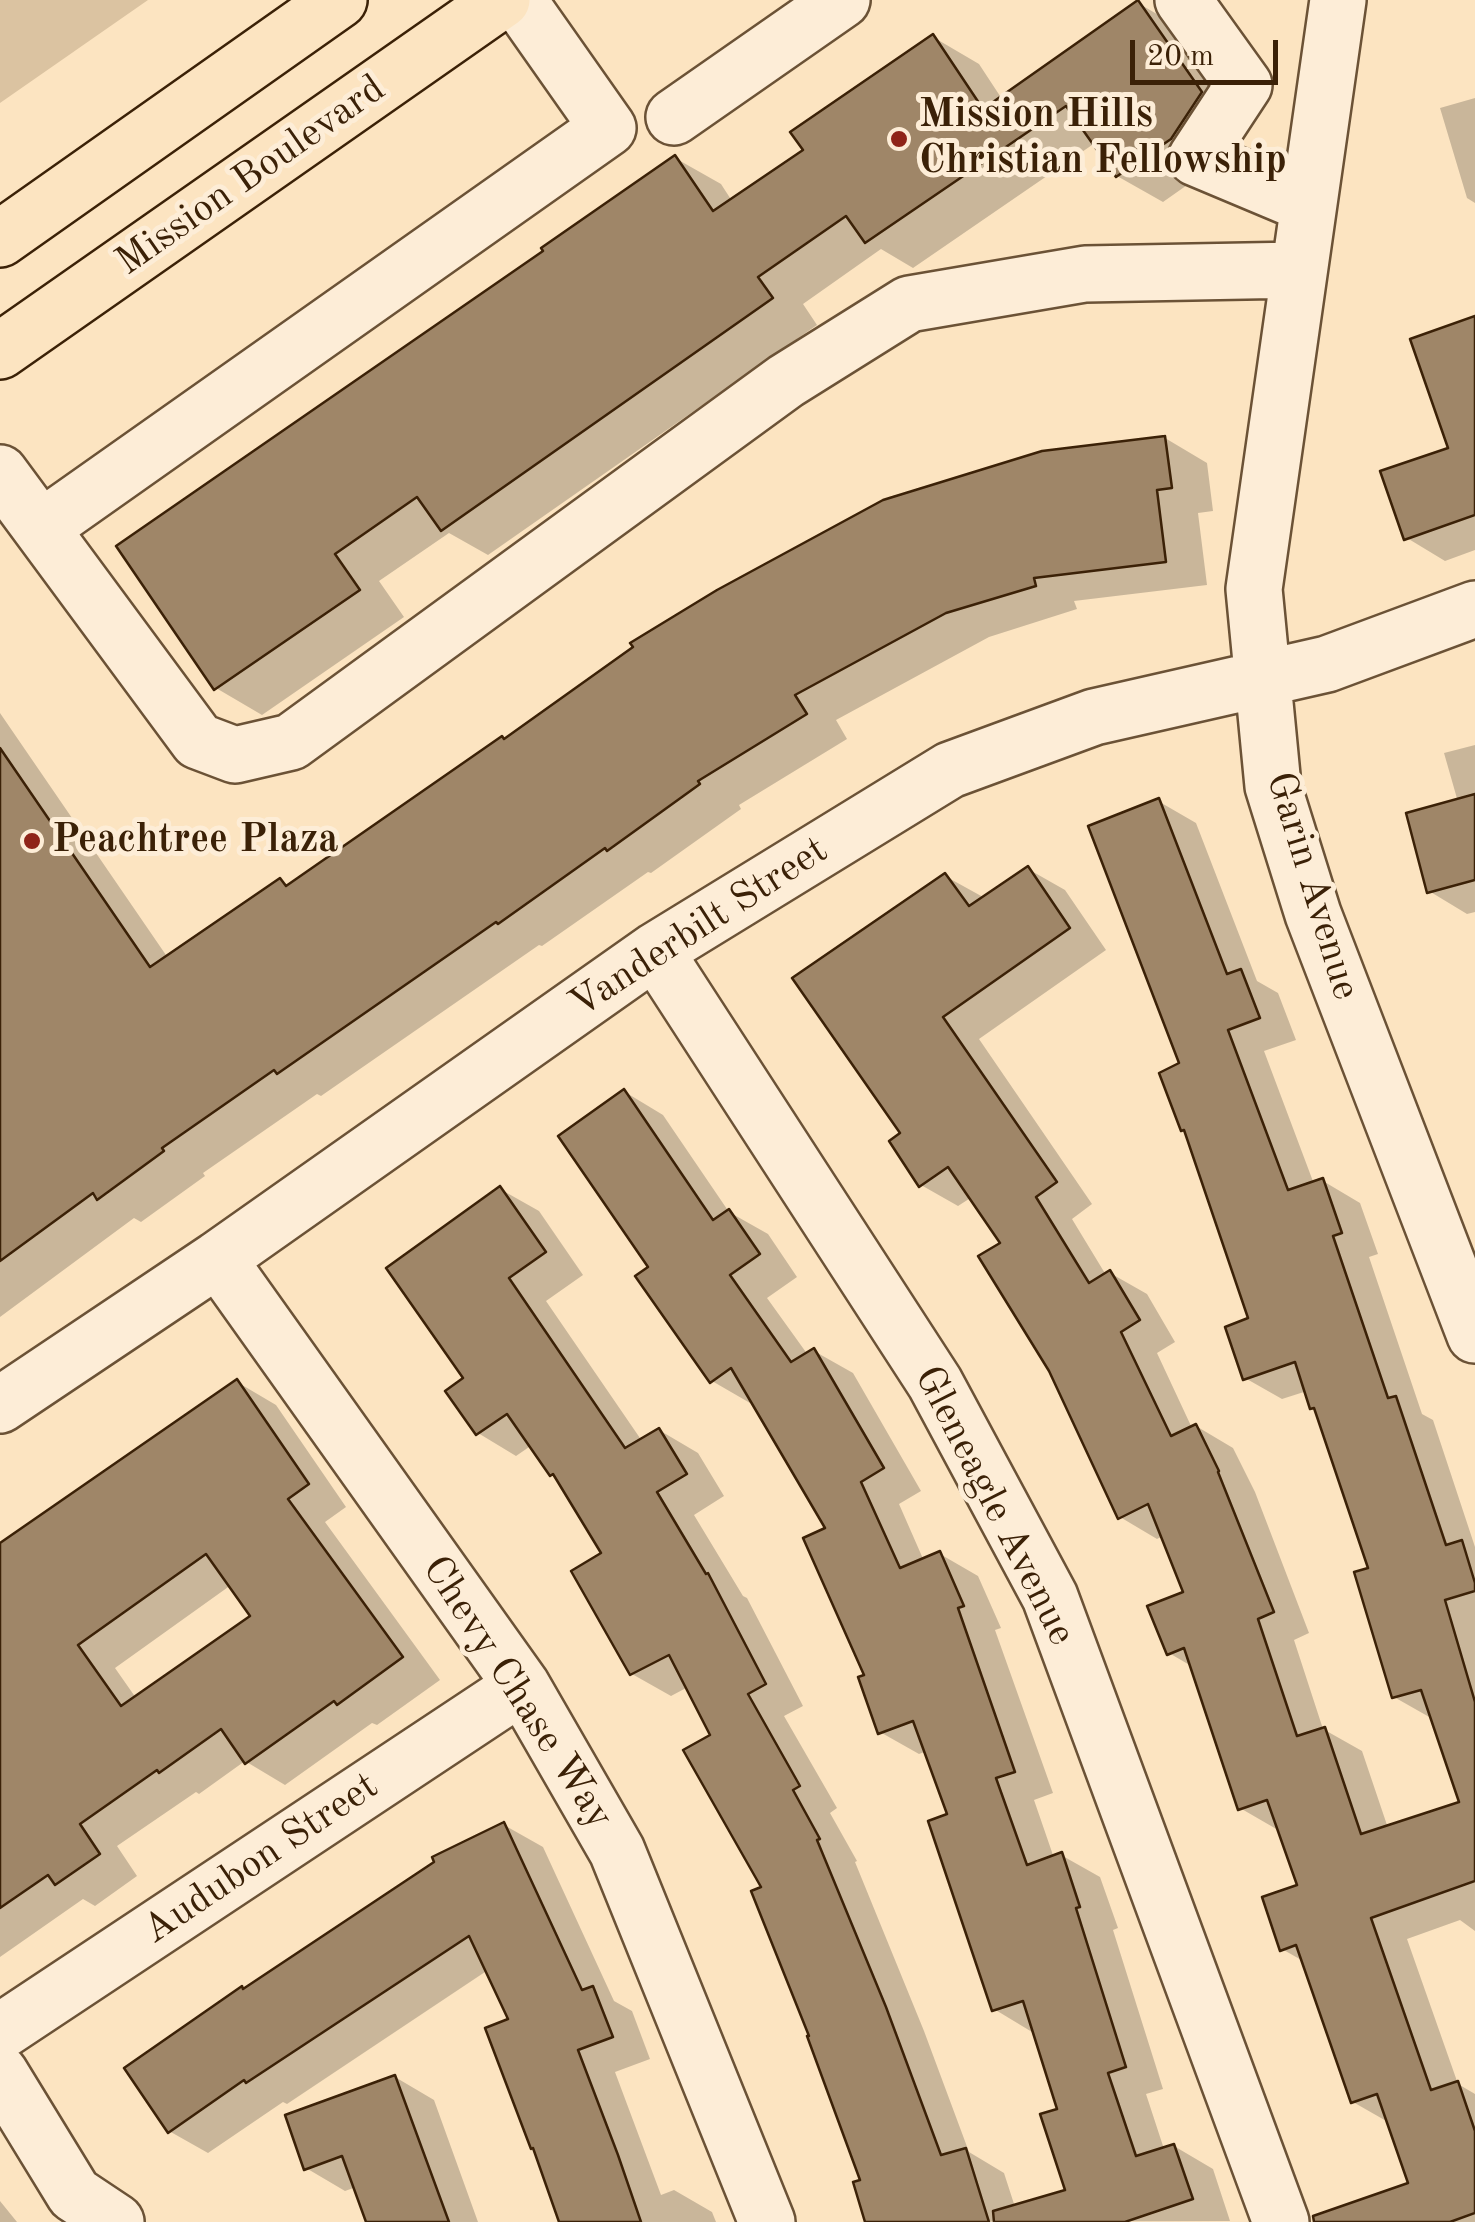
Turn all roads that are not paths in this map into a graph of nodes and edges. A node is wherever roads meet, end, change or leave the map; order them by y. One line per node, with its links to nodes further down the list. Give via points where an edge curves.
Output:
1 (339, 0): 9 (main road)
2 (502, 0): 11 (main road, Mission Boulevard)
3 (518, 0): 13 (street, via 608,128)
4 (842, 0): 7 (street)
5 (1183, 0): 8 (street, via 1244,85 1196,158)
6 (1338, 0): 8 (street, Garin Avenue)
7 (674, 118)
8 (1308, 204): 10 (street, Garin Avenue)
9 (0, 239)
10 (1299, 270): 13 (street, via 1085,274 909,304 786,381 290,742 235,755 198,742); 15 (street, Garin Avenue, via 1254,589)
11 (0, 351)
12 (0, 472): 13 (street)
13 (41, 528)
14 (1475, 609): 15 (street, Vanderbilt Street, via 1327,664)
15 (1264, 678): 16 (street, Vanderbilt Street, via 1094,717 950,770); 18 (street, Garin Avenue, via 1274,786 1313,914)
16 (655, 950): 17 (street, Vanderbilt Street); 25 (street, Gleneagle Avenue, via 934,1383 1050,1597)
17 (218, 1259): 19 (street, Vanderbilt Street); 20 (street, Chevy Chase Way)
18 (1475, 1335)
19 (0, 1405)
20 (522, 1686): 21 (street, Audubon Street); 24 (street, Chevy Chase Way, via 617,1851)
21 (0, 2032)
22 (0, 2074): 23 (street, via 74,2194)
23 (116, 2222)
24 (768, 2222)
25 (1281, 2222)

